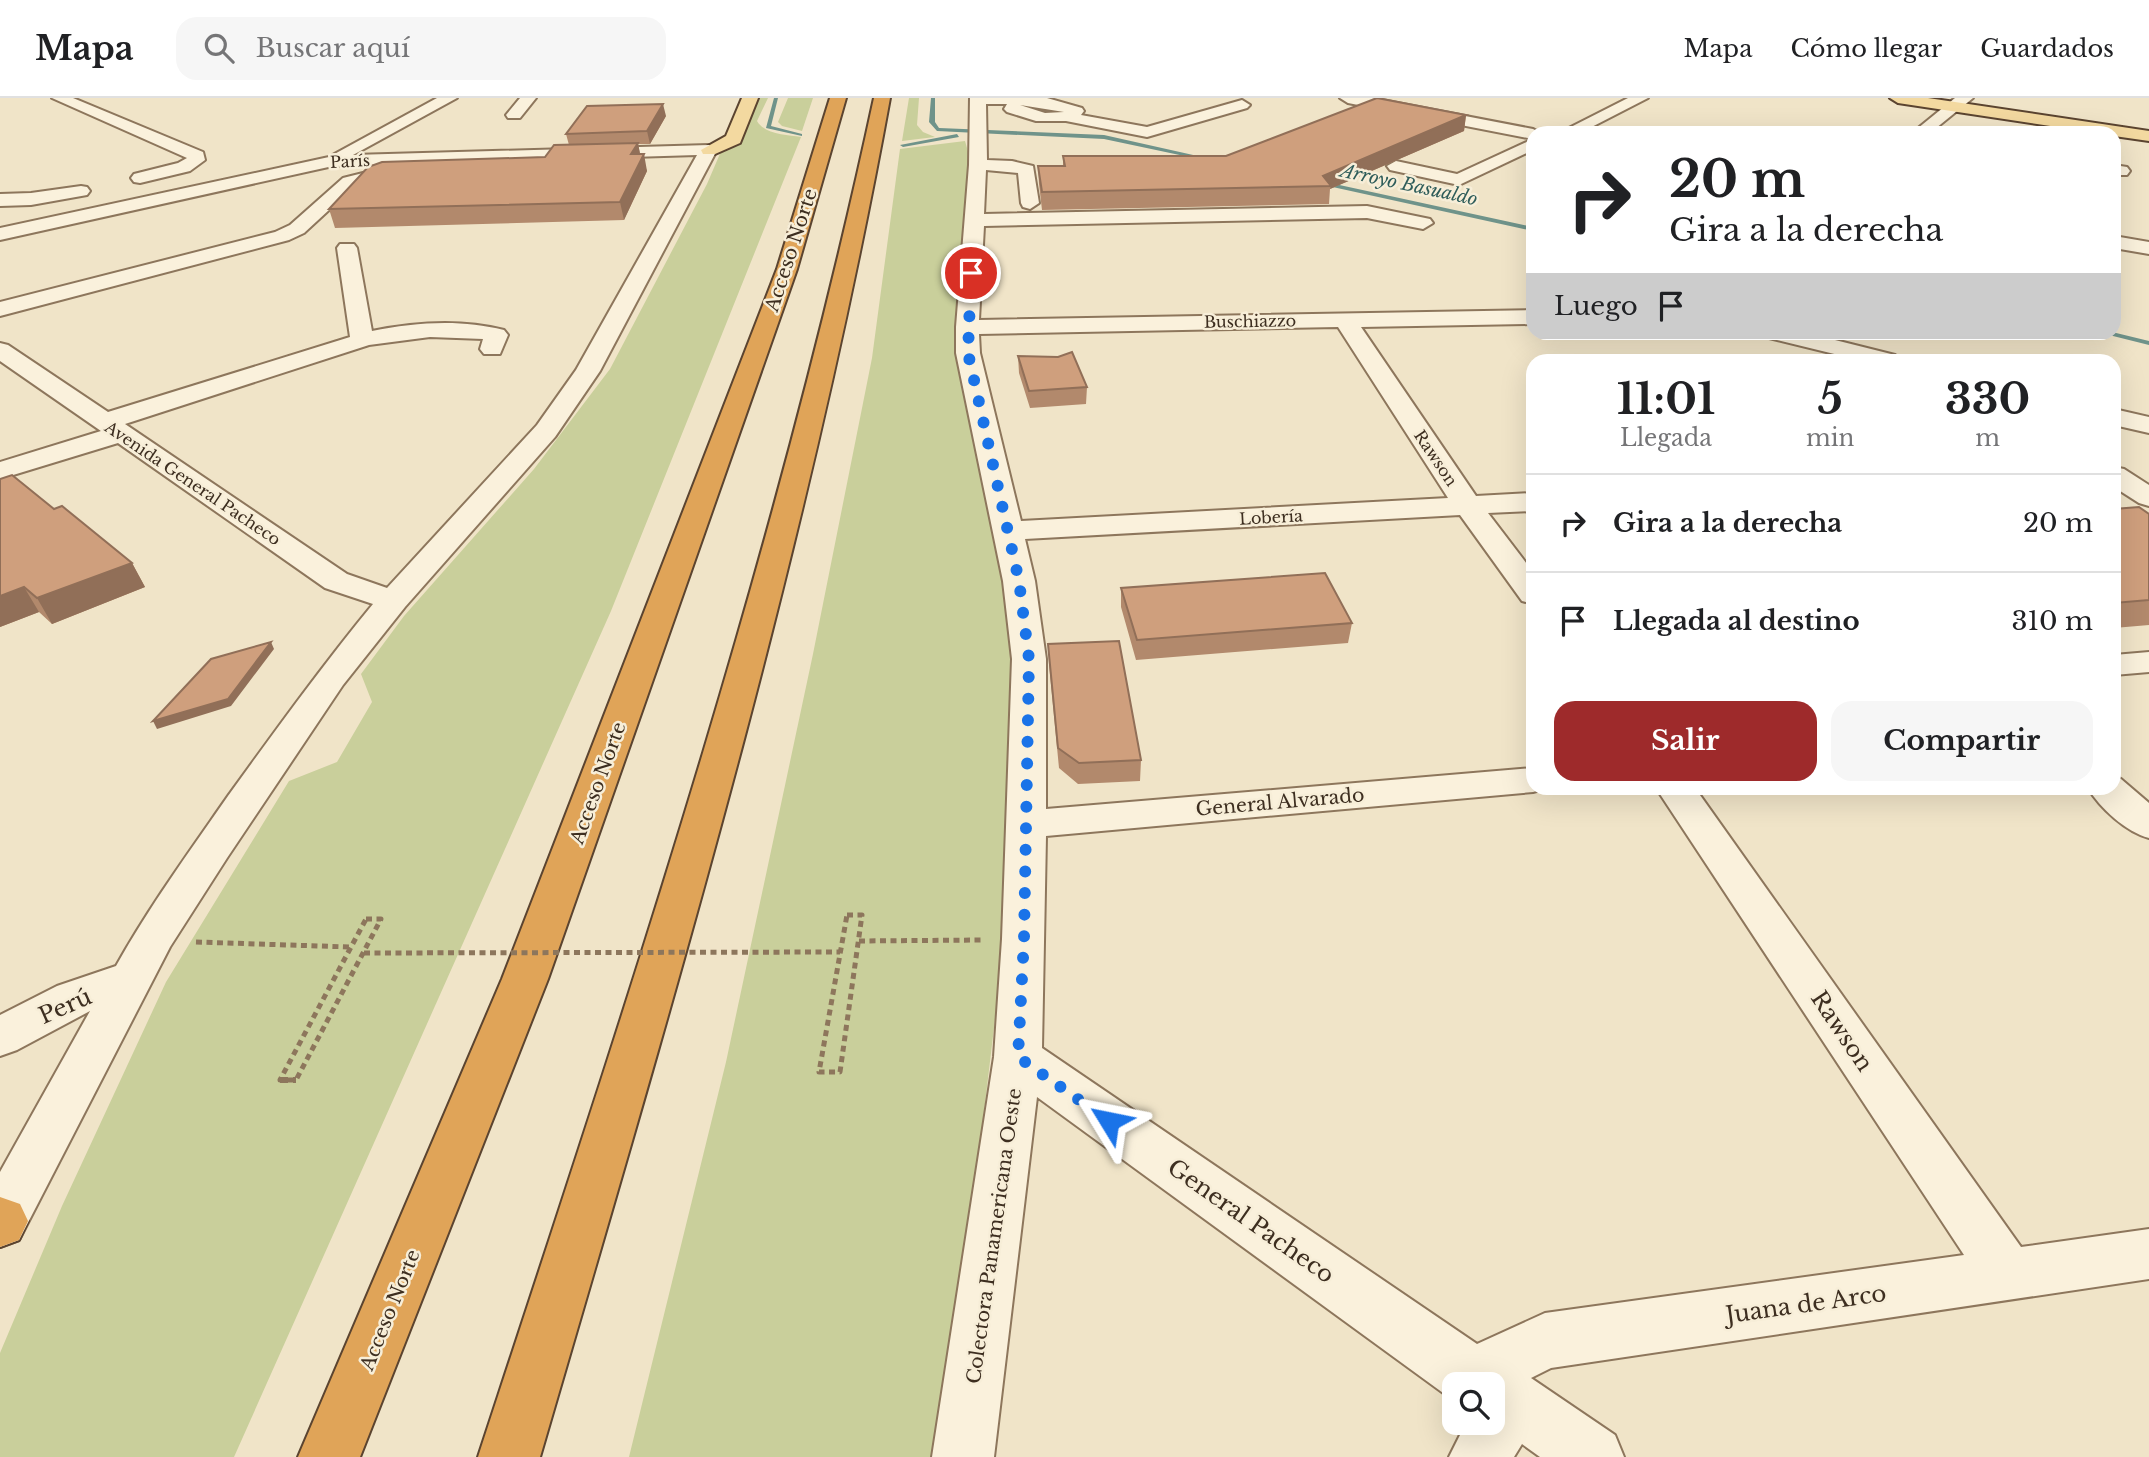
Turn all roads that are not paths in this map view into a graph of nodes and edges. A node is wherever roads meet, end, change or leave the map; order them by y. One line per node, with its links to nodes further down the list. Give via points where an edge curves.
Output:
1 (60, 98): 33 (street, via 197,156 184,167)
2 (449, 98): 21 (street)
3 (528, 98): 15 (street)
4 (735, 98): 27 (main road)
5 (750, 98): 27 (main road, via 734,139)
6 (838, 98): 84 (highway, Acceso Norte, via 787,269 530,967)
7 (882, 98): 85 (highway, via 846,275 789,506 641,1032)
8 (1348, 98): 23 (street)
9 (1640, 98): 17 (street)
10 (1898, 98): 12 (main road)
11 (978, 99): 16 (street, via 1041,101 1076,111); 25 (street, Colectora Panamericana Oeste)
12 (1960, 102): 18 (street); 19 (main road)
13 (1242, 105): 16 (street, via 1147,132)
14 (1013, 106): 16 (street, via 1036,116)
15 (514, 115)
16 (1067, 117)
17 (1582, 126)
18 (1929, 126)
19 (2093, 126)
20 (350, 130): 21 (street)
21 (383, 131): 29 (street)
22 (2121, 131): 24 (main road)
23 (1526, 133)
24 (2149, 136)
25 (978, 145): 38 (street, via 1027,170); 39 (street, Colectora Panamericana Oeste)
26 (1526, 147): 31 (street, via 1459,180)
27 (709, 150): 28 (street, París); 66 (street, via 588,371 546,431)
28 (396, 159): 29 (street, París); 32 (street)
29 (332, 161): 35 (street, París)
30 (642, 164): 32 (street)
31 (1396, 166)
32 (379, 174): 46 (street, via 349,182 297,229 282,236)
33 (142, 178): 35 (street); 37 (street, via 120,185)
34 (97, 187): 36 (street, via 46,198)
35 (180, 194): 37 (street, París)
36 (0, 200)
37 (147, 201): 41 (street, París)
38 (1030, 203)
39 (974, 220): 40 (street, via 1376,212); 50 (street, Colectora Panamericana Oeste)
40 (1423, 223)
41 (0, 234)
42 (2121, 243): 44 (street)
43 (346, 248): 51 (street)
44 (2149, 248)
45 (265, 252): 49 (street)
46 (0, 309)
47 (1526, 317): 48 (street, Buschiazzo)
48 (1344, 319): 50 (street, Buschiazzo); 63 (street, Rawson)
49 (0, 321)
50 (967, 327): 64 (street, Colectora Panamericana Oeste, via 968,353)
51 (362, 340): 53 (street, via 402,332 476,331 496,335); 58 (street)
52 (1805, 340): 55 (street)
53 (492, 349)
54 (0, 350): 58 (street, Avenida General Pacheco)
55 (1862, 354)
56 (2121, 418): 57 (street)
57 (2149, 425)
58 (111, 428): 59 (street); 66 (street, Avenida General Pacheco, via 336,581)
59 (0, 471)
60 (2121, 479): 61 (street)
61 (2149, 497)
62 (1526, 502): 63 (street, Lobería)
63 (1468, 506): 64 (street, Lobería); 65 (street, Rawson)
64 (1009, 531): 72 (street, Colectora Panamericana Oeste, via 1029,659)
65 (1526, 585)
66 (394, 600): 74 (street, via 263,773)
67 (2149, 662): 68 (street)
68 (2121, 665)
69 (1526, 781): 72 (street, General Alvarado)
70 (1680, 795): 79 (street, Rawson)
71 (2115, 795): 73 (street)
72 (1026, 824): 76 (street, Colectora Panamericana Oeste)
73 (2149, 825)
74 (142, 959): 75 (street, Perú); 77 (street)
75 (0, 1037)
76 (1018, 1057): 80 (street, General Pacheco); 86 (street, Colectora Panamericana Oeste)
77 (0, 1222)
78 (2149, 1254): 79 (street, Juana de Arco)
79 (2009, 1275): 81 (street, Juana de Arco, via 1545,1341)
80 (1467, 1372)
81 (1505, 1375)
82 (1505, 1398): 88 (street, General Pacheco)
83 (1483, 1435): 87 (street)
84 (329, 1457)
85 (509, 1457)
86 (963, 1457)
87 (1480, 1457)
88 (1593, 1457)

